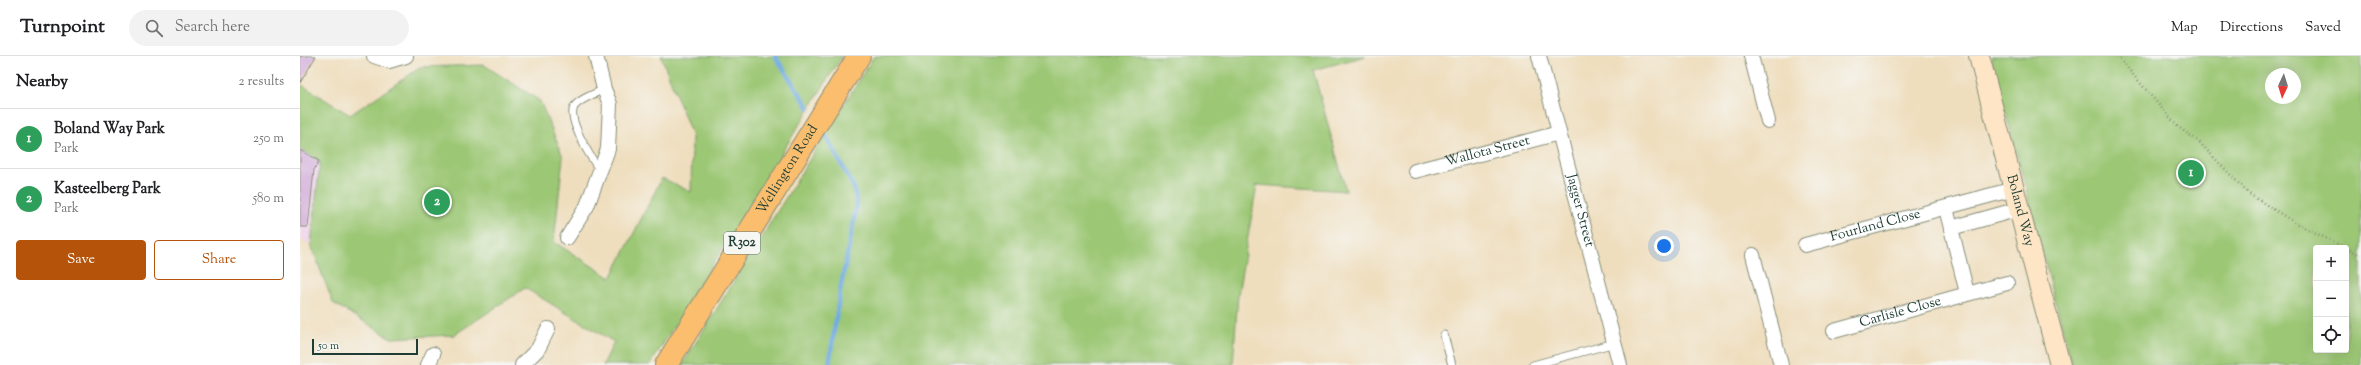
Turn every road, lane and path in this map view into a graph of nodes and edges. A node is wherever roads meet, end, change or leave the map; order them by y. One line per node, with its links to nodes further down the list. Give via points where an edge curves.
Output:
1 (374, 56): 2 (street, via 390,61)
2 (406, 56)
3 (596, 56): 9 (street)
4 (859, 56): 31 (main road, Wellington Road / R302)
5 (1539, 56): 11 (street, Jagger Street)
6 (1751, 56): 10 (street)
7 (1979, 56): 14 (street, Boland Way)
8 (2117, 56): 20 (path, via 2177,126 2199,142 2249,194 2294,222)
9 (604, 89): 12 (street, via 611,111 608,149); 12 (lane, via 577,104 573,111 590,157)
10 (1768, 121)
11 (1559, 133): 13 (street, Wallota Street); 29 (street, Jagger Street)
12 (600, 170): 18 (street, via 587,206)
13 (1415, 171)
14 (2014, 189): 15 (street, Fourland Close); 16 (street, Boland Way)
15 (1946, 208): 17 (street); 19 (street, Fourland Close)
16 (2019, 209): 17 (street); 36 (street, Boland Way)
17 (1951, 228): 25 (street)
18 (567, 238)
19 (1806, 245)
20 (2340, 245)
21 (2349, 249): 23 (path)
22 (1753, 255): 35 (street)
23 (2361, 255)
24 (2006, 283): 25 (street, Carlisle Close)
25 (1966, 293): 27 (street, Carlisle Close)
26 (548, 329): 30 (street, via 538,349)
27 (1834, 331)
28 (1444, 336): 32 (lane)
29 (1615, 343): 33 (lane); 34 (street, Jagger Street)
30 (522, 365)
31 (666, 365)
32 (1452, 365)
33 (1533, 365)
34 (1620, 365)
35 (1781, 365)
36 (2060, 365)

